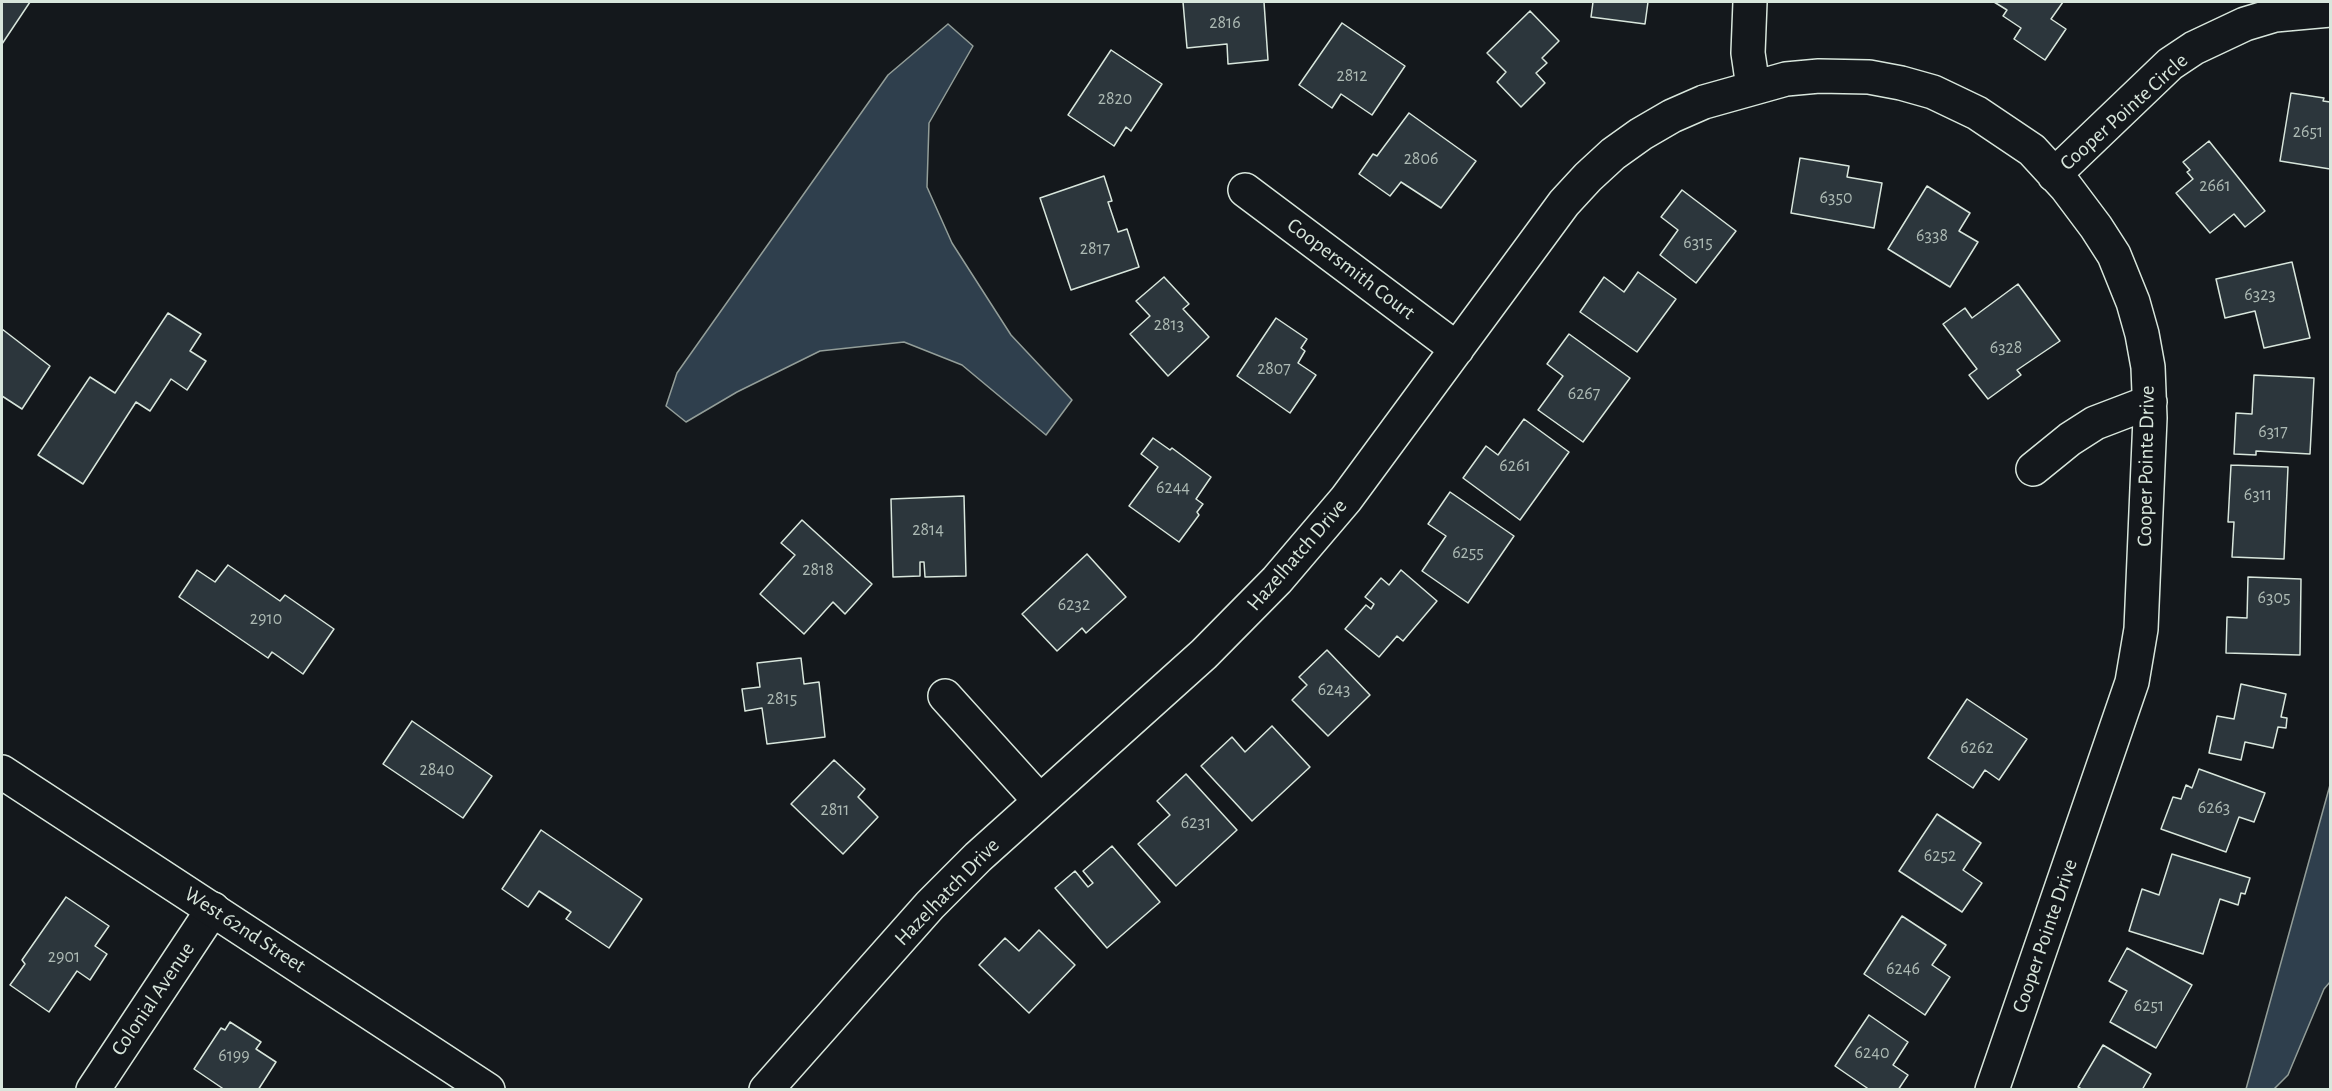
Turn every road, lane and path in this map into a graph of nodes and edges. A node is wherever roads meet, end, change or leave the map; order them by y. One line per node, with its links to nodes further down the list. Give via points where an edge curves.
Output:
1 (1750, 2): 3 (street, via 1748,53)
2 (2314, 7): 4 (street, Cooper Pointe Circle, via 2245,24 2194,48 2170,64)
3 (1753, 87): 4 (street, Cooper Pointe Drive, via 1808,77 1852,76 1933,92 1977,113 2032,150); 6 (street, Hazelhatch Drive, via 1672,116 1600,165 1564,202)
4 (2054, 175): 7 (street, Cooper Pointe Drive, via 2096,227 2121,270 2142,334)
5 (1245, 190): 6 (street, Coopersmith Court)
6 (1457, 349): 11 (street, Hazelhatch Drive, via 1346,499 1277,580 1204,654)
7 (2150, 402): 8 (street, via 2095,423); 16 (street, Cooper Pointe Drive, via 2141,629 2132,682)
8 (2033, 469)
9 (945, 696): 11 (street)
10 (2, 772): 12 (street, West 62nd Street)
11 (1039, 800): 15 (street, Hazelhatch Drive, via 930,905)
12 (213, 909): 13 (street, Colonial Avenue); 14 (street, West 62nd Street)
13 (93, 1089)
14 (488, 1089)
15 (766, 1089)
16 (1992, 1089)

